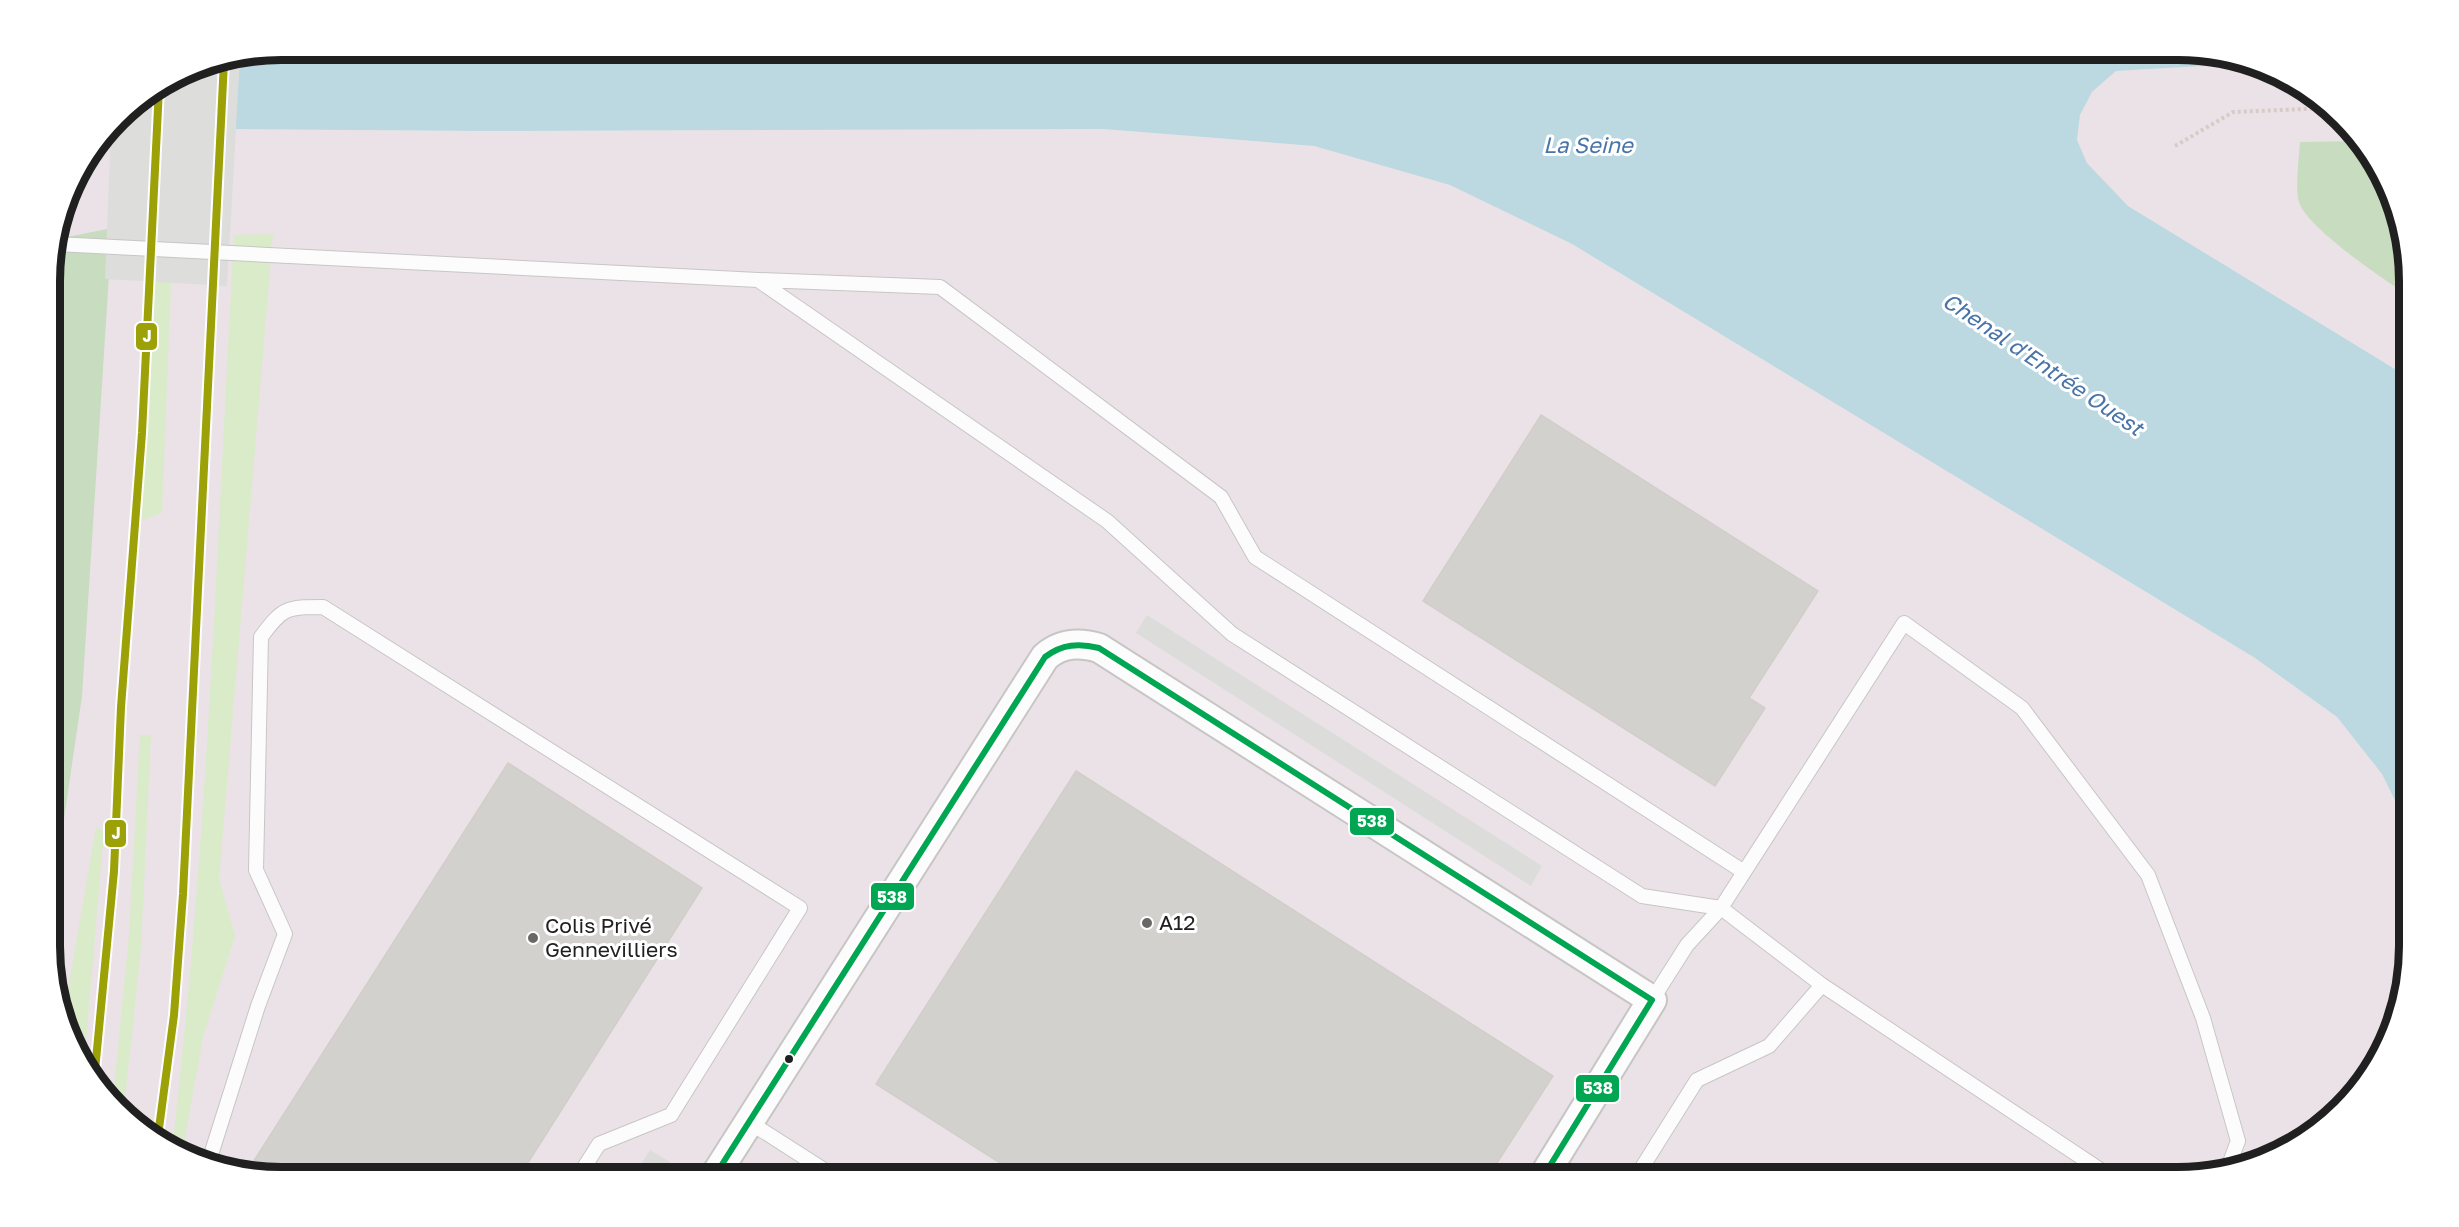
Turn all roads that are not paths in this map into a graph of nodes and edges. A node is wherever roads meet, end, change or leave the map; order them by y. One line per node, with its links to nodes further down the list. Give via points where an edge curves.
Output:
1 (63, 244): 2 (lane)
2 (758, 280): 3 (lane, via 940,287 1221,497 1255,557); 4 (lane, via 1107,521 1232,634 1642,896)
3 (1744, 872): 4 (lane); 9 (lane, via 1904,623 2022,708 2148,876 2203,1018 2238,1141)
4 (1721, 908): 5 (lane); 6 (lane, via 1687,945)
5 (1822, 985): 14 (lane, via 1769,1046 1697,1080); 15 (lane)
6 (1652, 1000): 7 (street, via 1099,648 1083,643 1067,645 1045,657); 13 (street)
7 (749, 1122): 11 (street); 12 (lane)
8 (211, 1155): 10 (lane, via 285,934 256,870 261,637 275,618 294,607 323,607 800,908 671,1115 599,1144)
9 (2231, 1160)
10 (585, 1167)
11 (720, 1167)
12 (819, 1167)
13 (1549, 1167)
14 (1642, 1167)
15 (2096, 1167)

